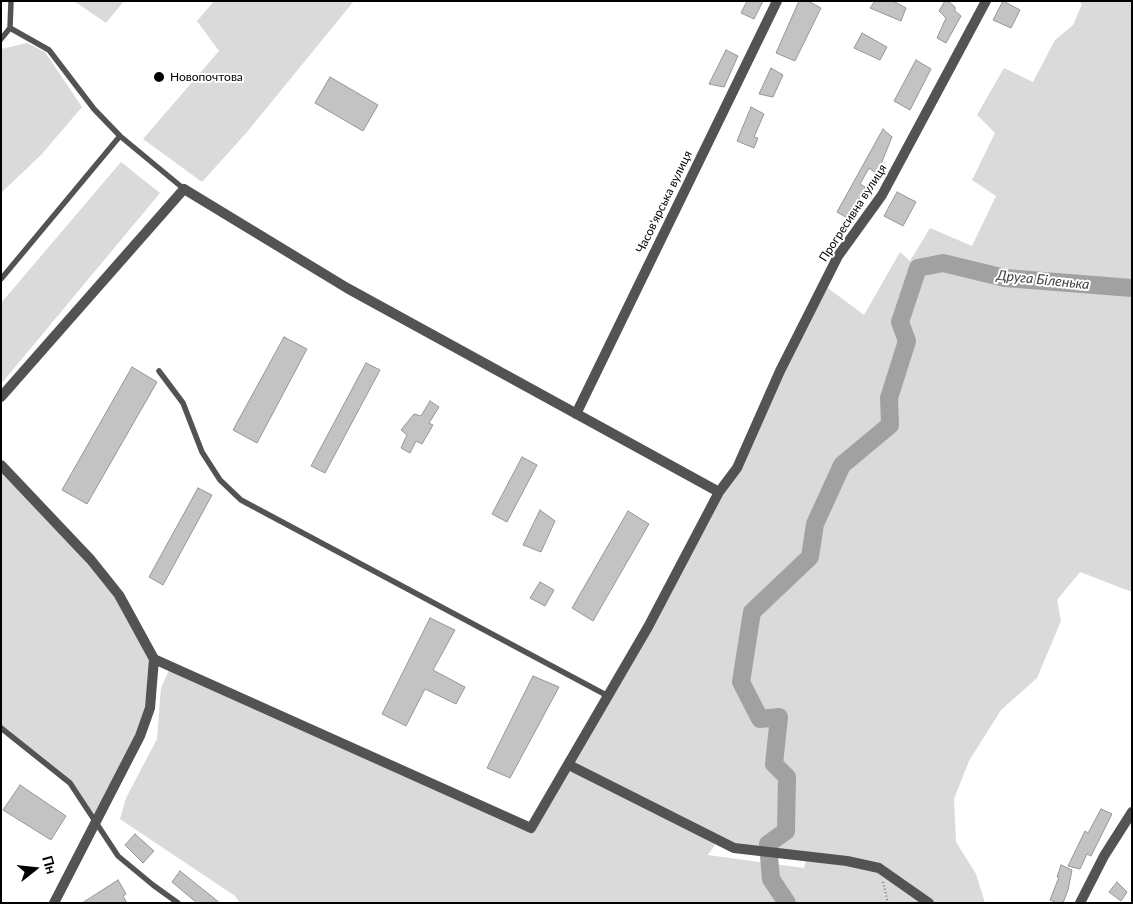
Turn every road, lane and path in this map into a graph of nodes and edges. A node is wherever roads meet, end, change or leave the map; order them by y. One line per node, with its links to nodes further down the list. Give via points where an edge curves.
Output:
1 (11, 1): 4 (lane)
2 (777, 1): 11 (street, Часов'ярська вулиця)
3 (986, 1): 13 (street, Прогресивна вулиця, via 882,195 838,256 780,370 737,468)
4 (10, 28): 5 (lane); 6 (lane, via 48,50 94,109)
5 (1, 39)
6 (120, 136): 7 (lane); 8 (lane)
7 (184, 190): 10 (street); 11 (street, via 348,288)
8 (1, 280)
9 (158, 372): 15 (lane, via 183,403 202,452 220,480 241,500)
10 (1, 397)
11 (576, 414): 13 (street)
12 (1, 465): 14 (street, via 91,560 119,595)
13 (718, 492): 15 (street, Прогресивна вулиця)
14 (154, 659): 17 (street, Прогресивна вулиця, via 531,828); 19 (street, via 148,715)
15 (608, 696): 17 (street, Прогресивна вулиця)
16 (1, 728): 19 (lane, via 70,783)
17 (568, 765): 20 (street, via 734,848 848,861)
18 (1132, 812): 25 (street)
19 (96, 823): 21 (street); 22 (lane, via 118,856)
20 (879, 868): 23 (path); 24 (street)
21 (54, 903)
22 (178, 903)
23 (888, 903)
24 (929, 903)
25 (1080, 903)

